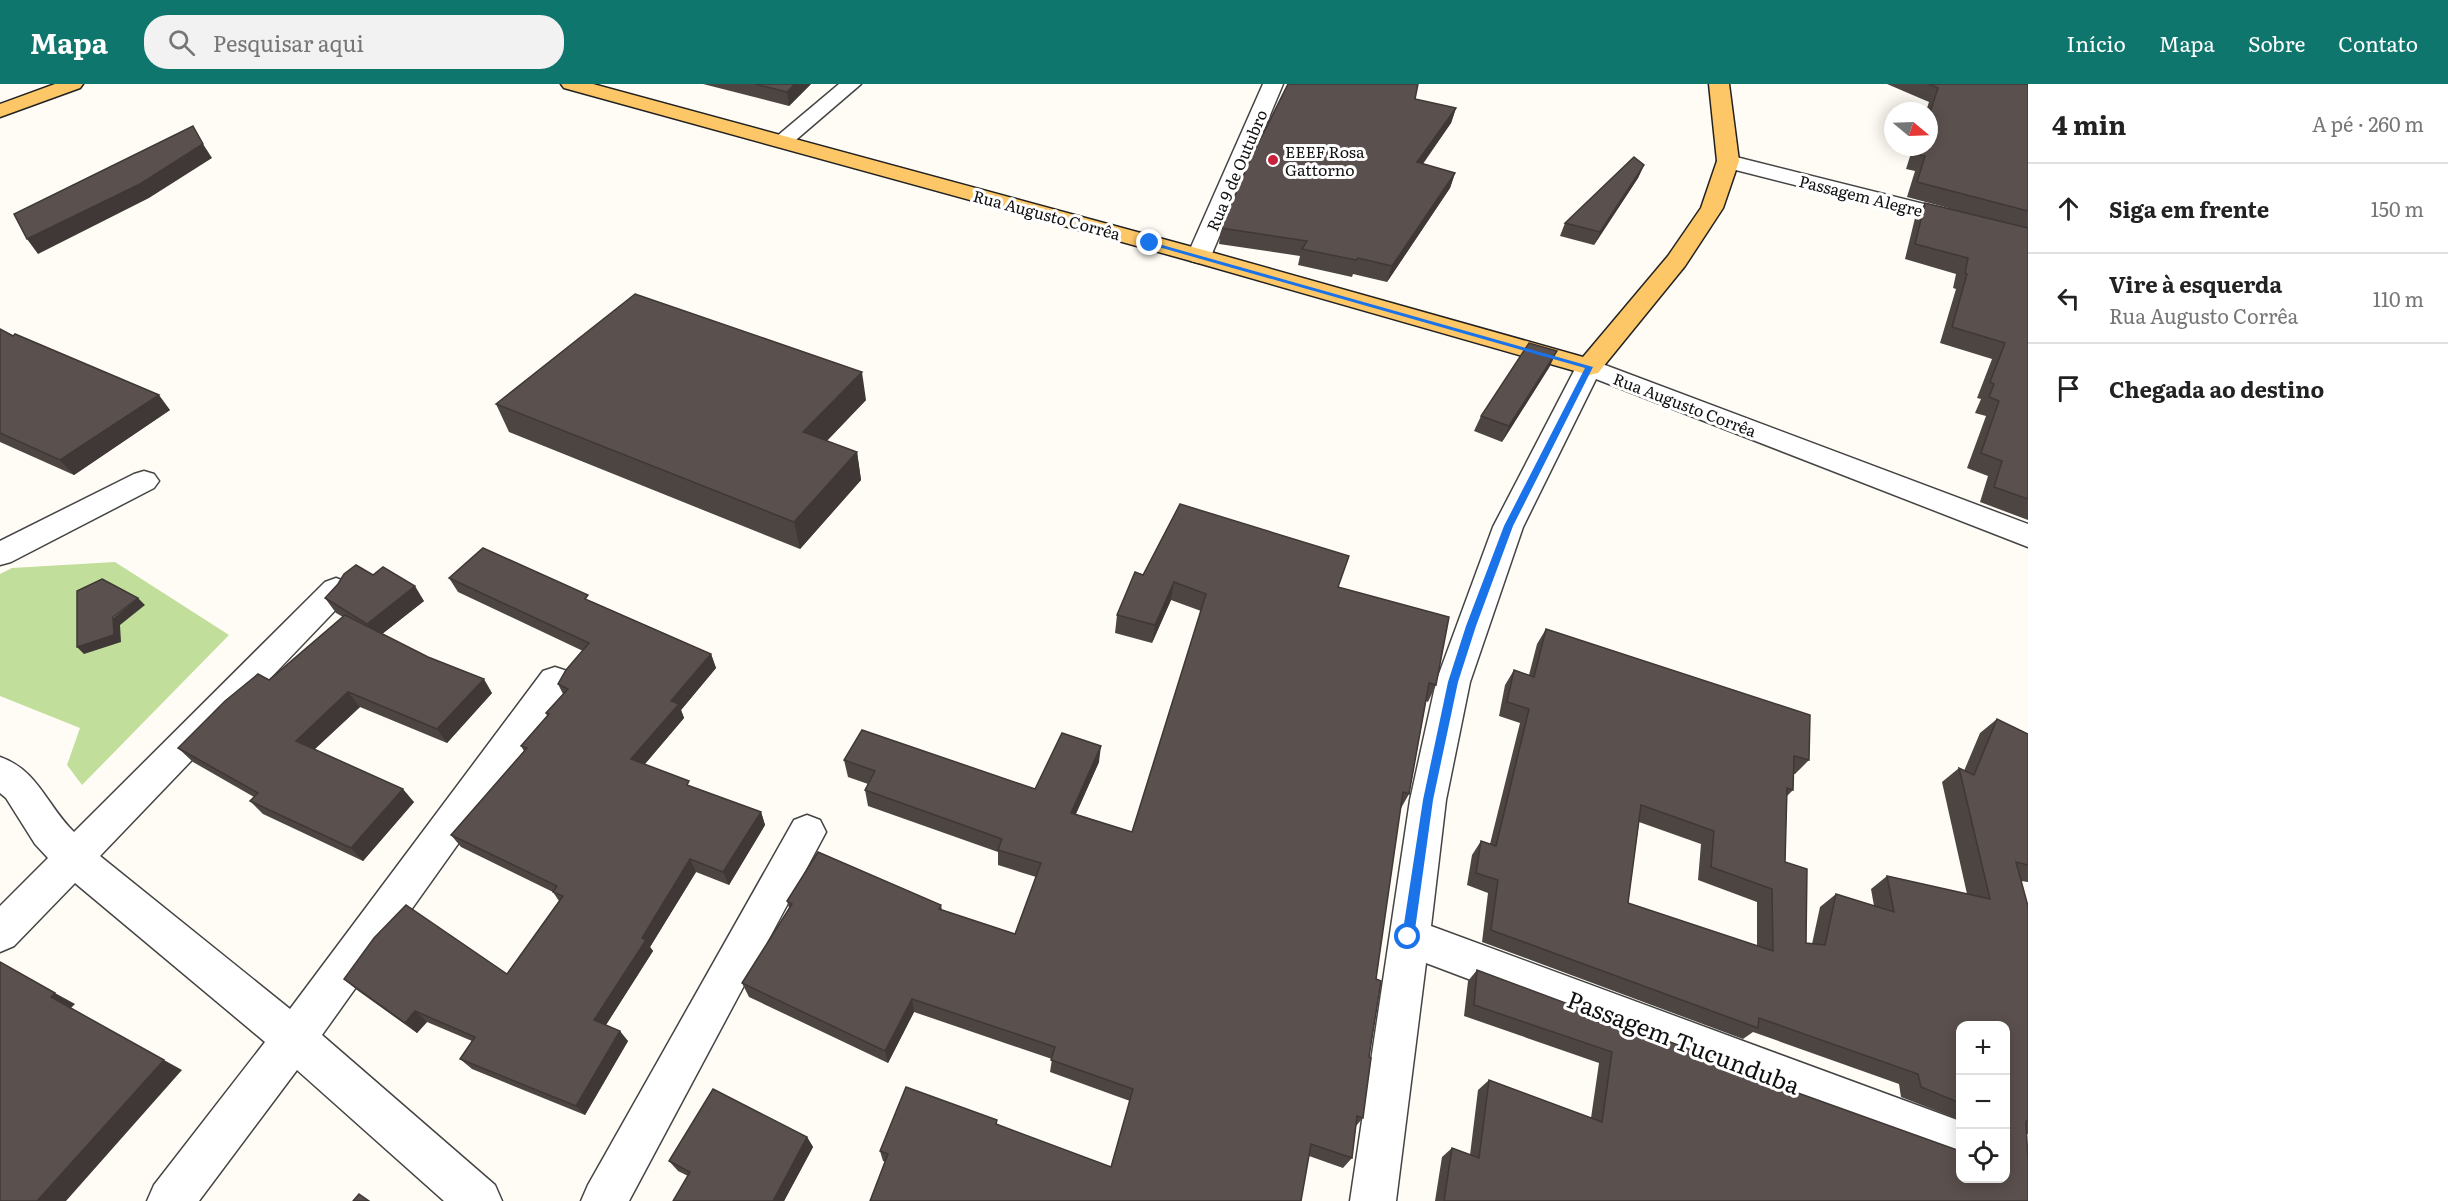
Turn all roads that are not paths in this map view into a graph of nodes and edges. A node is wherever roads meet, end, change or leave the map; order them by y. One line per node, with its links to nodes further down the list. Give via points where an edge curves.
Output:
1 (73, 84): 6 (main road)
2 (572, 84): 7 (main road, Rua Augusto Corrêa)
3 (851, 84): 7 (street)
4 (1273, 84): 10 (street, Rua 9 de Outubro)
5 (1719, 84): 8 (main road)
6 (0, 111)
7 (783, 141): 10 (main road, Rua Augusto Corrêa)
8 (1728, 161): 9 (street, Passagem Alegre); 11 (main road, via 1712,208 1677,261)
9 (2028, 237)
10 (1199, 256): 11 (main road, Rua Augusto Corrêa)
11 (1589, 367): 13 (street, Rua Augusto Corrêa); 21 (street, via 1508,526 1453,682 1428,800)
12 (144, 481): 14 (street)
13 (2028, 536)
14 (0, 554)
15 (336, 590): 19 (street)
16 (555, 681): 22 (street)
17 (0, 772): 19 (street, via 19,787 48,832)
18 (807, 832): 26 (street)
19 (74, 858): 20 (street); 22 (street)
20 (0, 933)
21 (1408, 937): 23 (street, Passagem Tucunduba); 27 (street)
22 (294, 1039): 24 (street); 25 (street)
23 (1956, 1142)
24 (170, 1201)
25 (479, 1201)
26 (604, 1201)
27 (1373, 1201)

